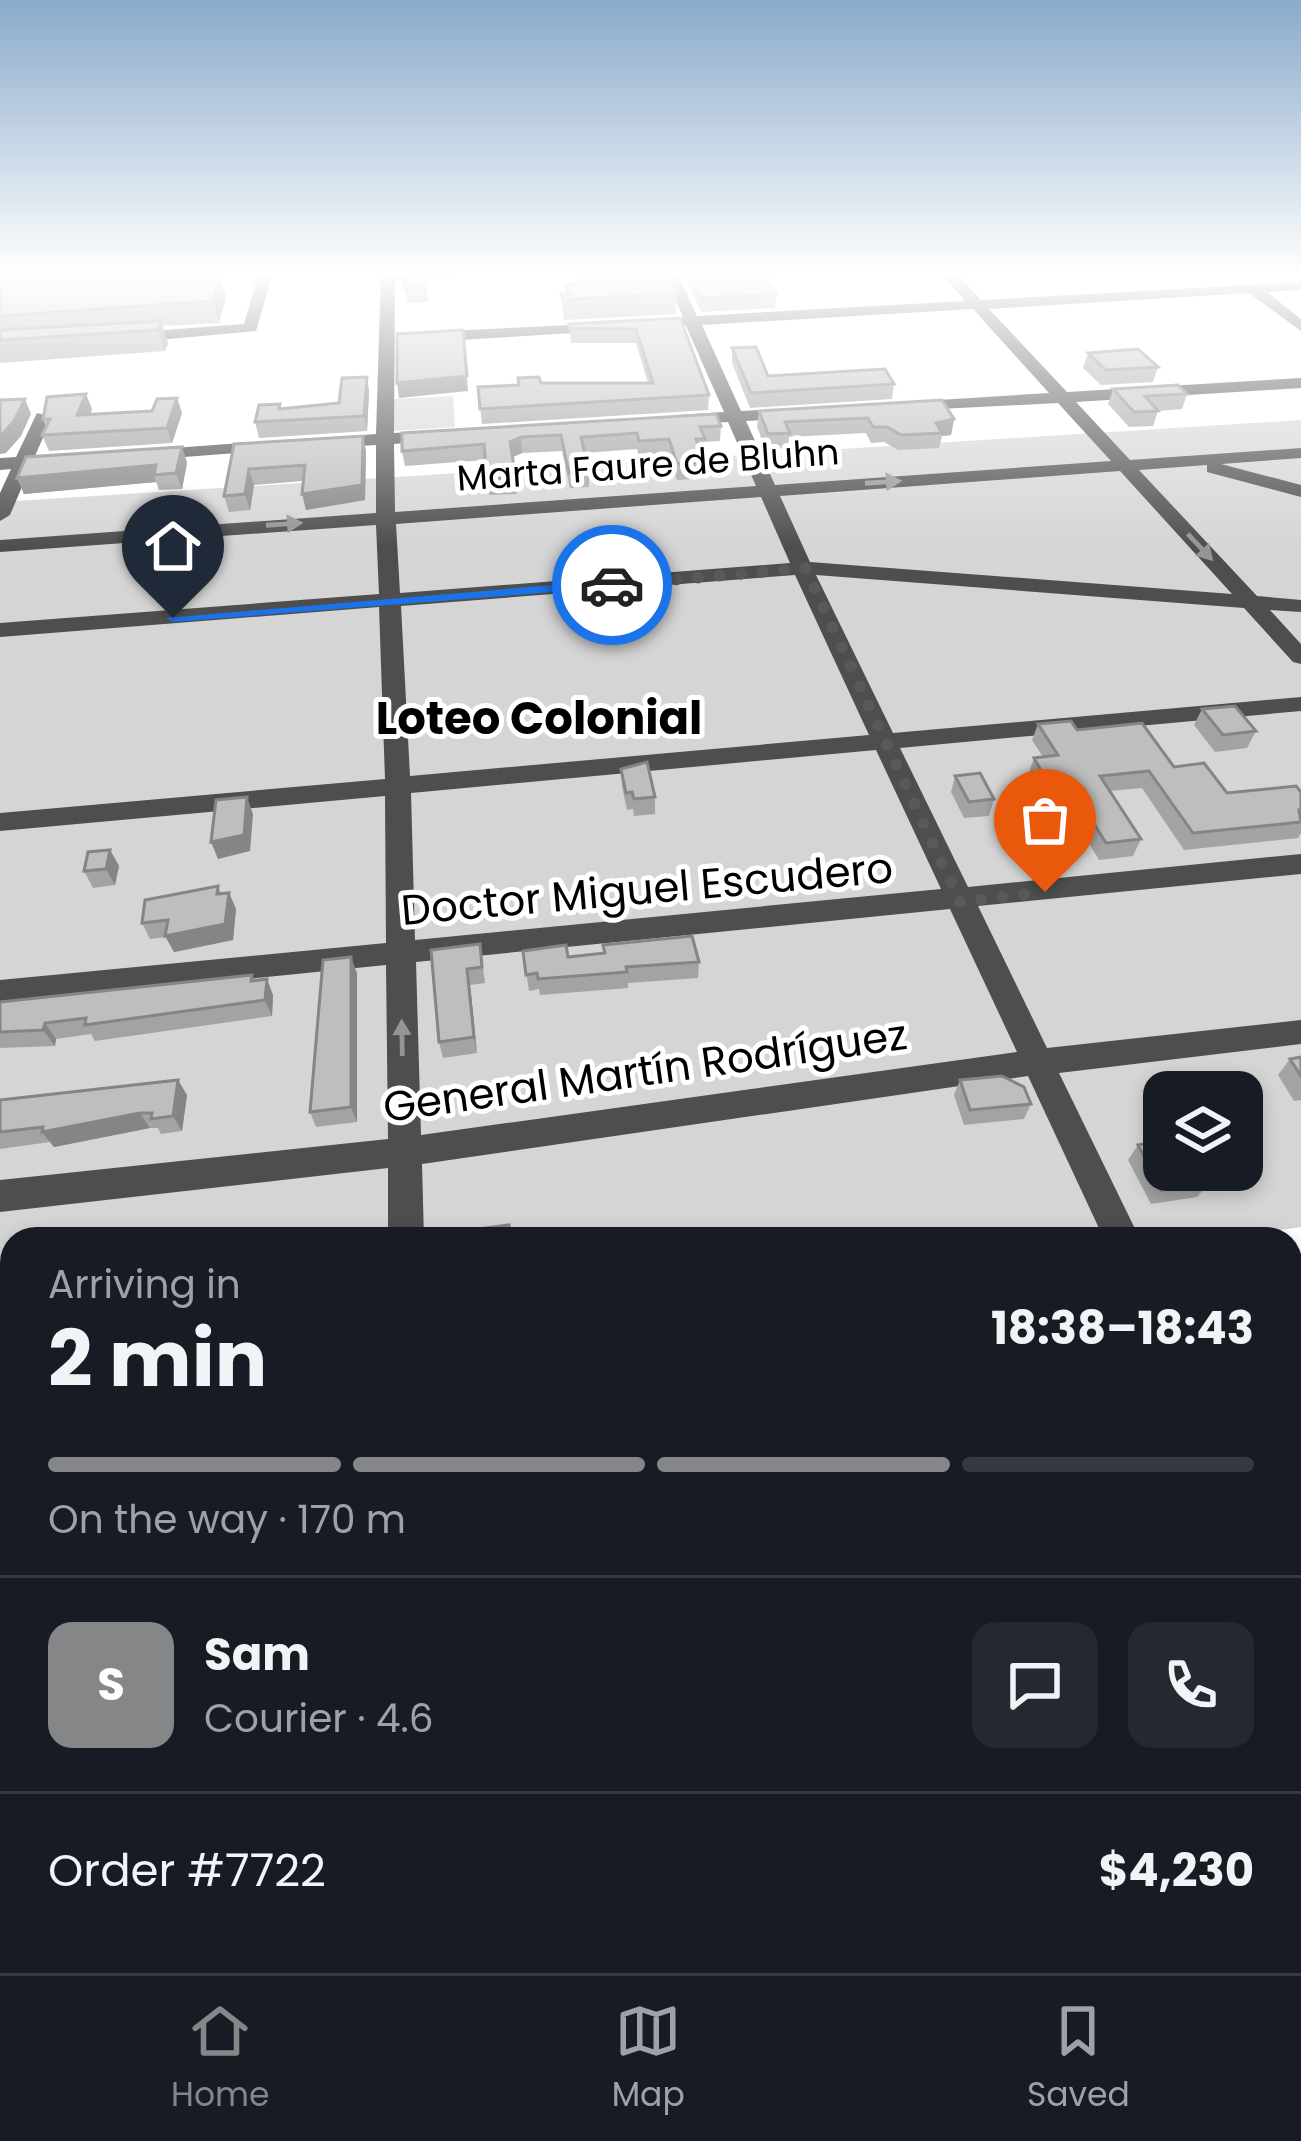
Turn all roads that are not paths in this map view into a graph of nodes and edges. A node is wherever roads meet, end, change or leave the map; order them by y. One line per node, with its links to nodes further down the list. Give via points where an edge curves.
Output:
1 (386, 364): 12 (street)
2 (705, 364): 8 (street)
3 (1029, 364): 5 (street)
4 (1301, 383): 5 (street)
5 (1059, 398): 6 (street); 19 (street)
6 (874, 409)
7 (827, 411): 8 (street)
8 (735, 416): 10 (street); 20 (street)
9 (44, 417): 17 (street)
10 (667, 421)
11 (463, 434): 12 (street)
12 (384, 439): 14 (street); 23 (street)
13 (1301, 453): 16 (street, Marta Faure de Bluhn)
14 (113, 457)
15 (91, 458): 17 (street)
16 (1189, 461): 19 (street, Marta Faure de Bluhn); 21 (street)
17 (23, 463): 18 (street); 22 (street)
18 (0, 464)
19 (1124, 466): 20 (street, Marta Faure de Bluhn, one-way to 19); 26 (street, one-way to 26)
20 (767, 490): 23 (street, Marta Faure de Bluhn); 25 (street)
21 (1301, 491)
22 (0, 515)
23 (385, 516): 24 (street, Marta Faure de Bluhn, one-way to 23); 28 (street)
24 (0, 546)
25 (808, 578): 26 (street); 28 (street); 29 (street); 35 (street)
26 (1252, 603): 27 (street); 29 (street)
27 (1301, 606)
28 (390, 611): 31 (street); 32 (street); 36 (street)
29 (1270, 620): 30 (street); 33 (street)
30 (1301, 623)
31 (0, 630)
32 (0, 648)
33 (1301, 657)
34 (1301, 704): 35 (street)
35 (887, 741): 36 (street); 39 (street)
36 (398, 787): 37 (street); 40 (street)
37 (0, 822)
38 (1301, 864): 39 (street, Doctor Miguel Escudero)
39 (960, 902): 40 (street, Doctor Miguel Escudero); 43 (street)
40 (401, 955): 41 (street, Doctor Miguel Escudero); 44 (street, one-way to 40)
41 (0, 992)
42 (1301, 1033): 43 (street, General Martín Rodríguez)
43 (1038, 1062): 44 (street, General Martín Rodríguez); 47 (street)
44 (404, 1151): 45 (street, General Martín Rodríguez); 46 (street)
45 (0, 1196)
46 (406, 1227)
47 (1116, 1227)

